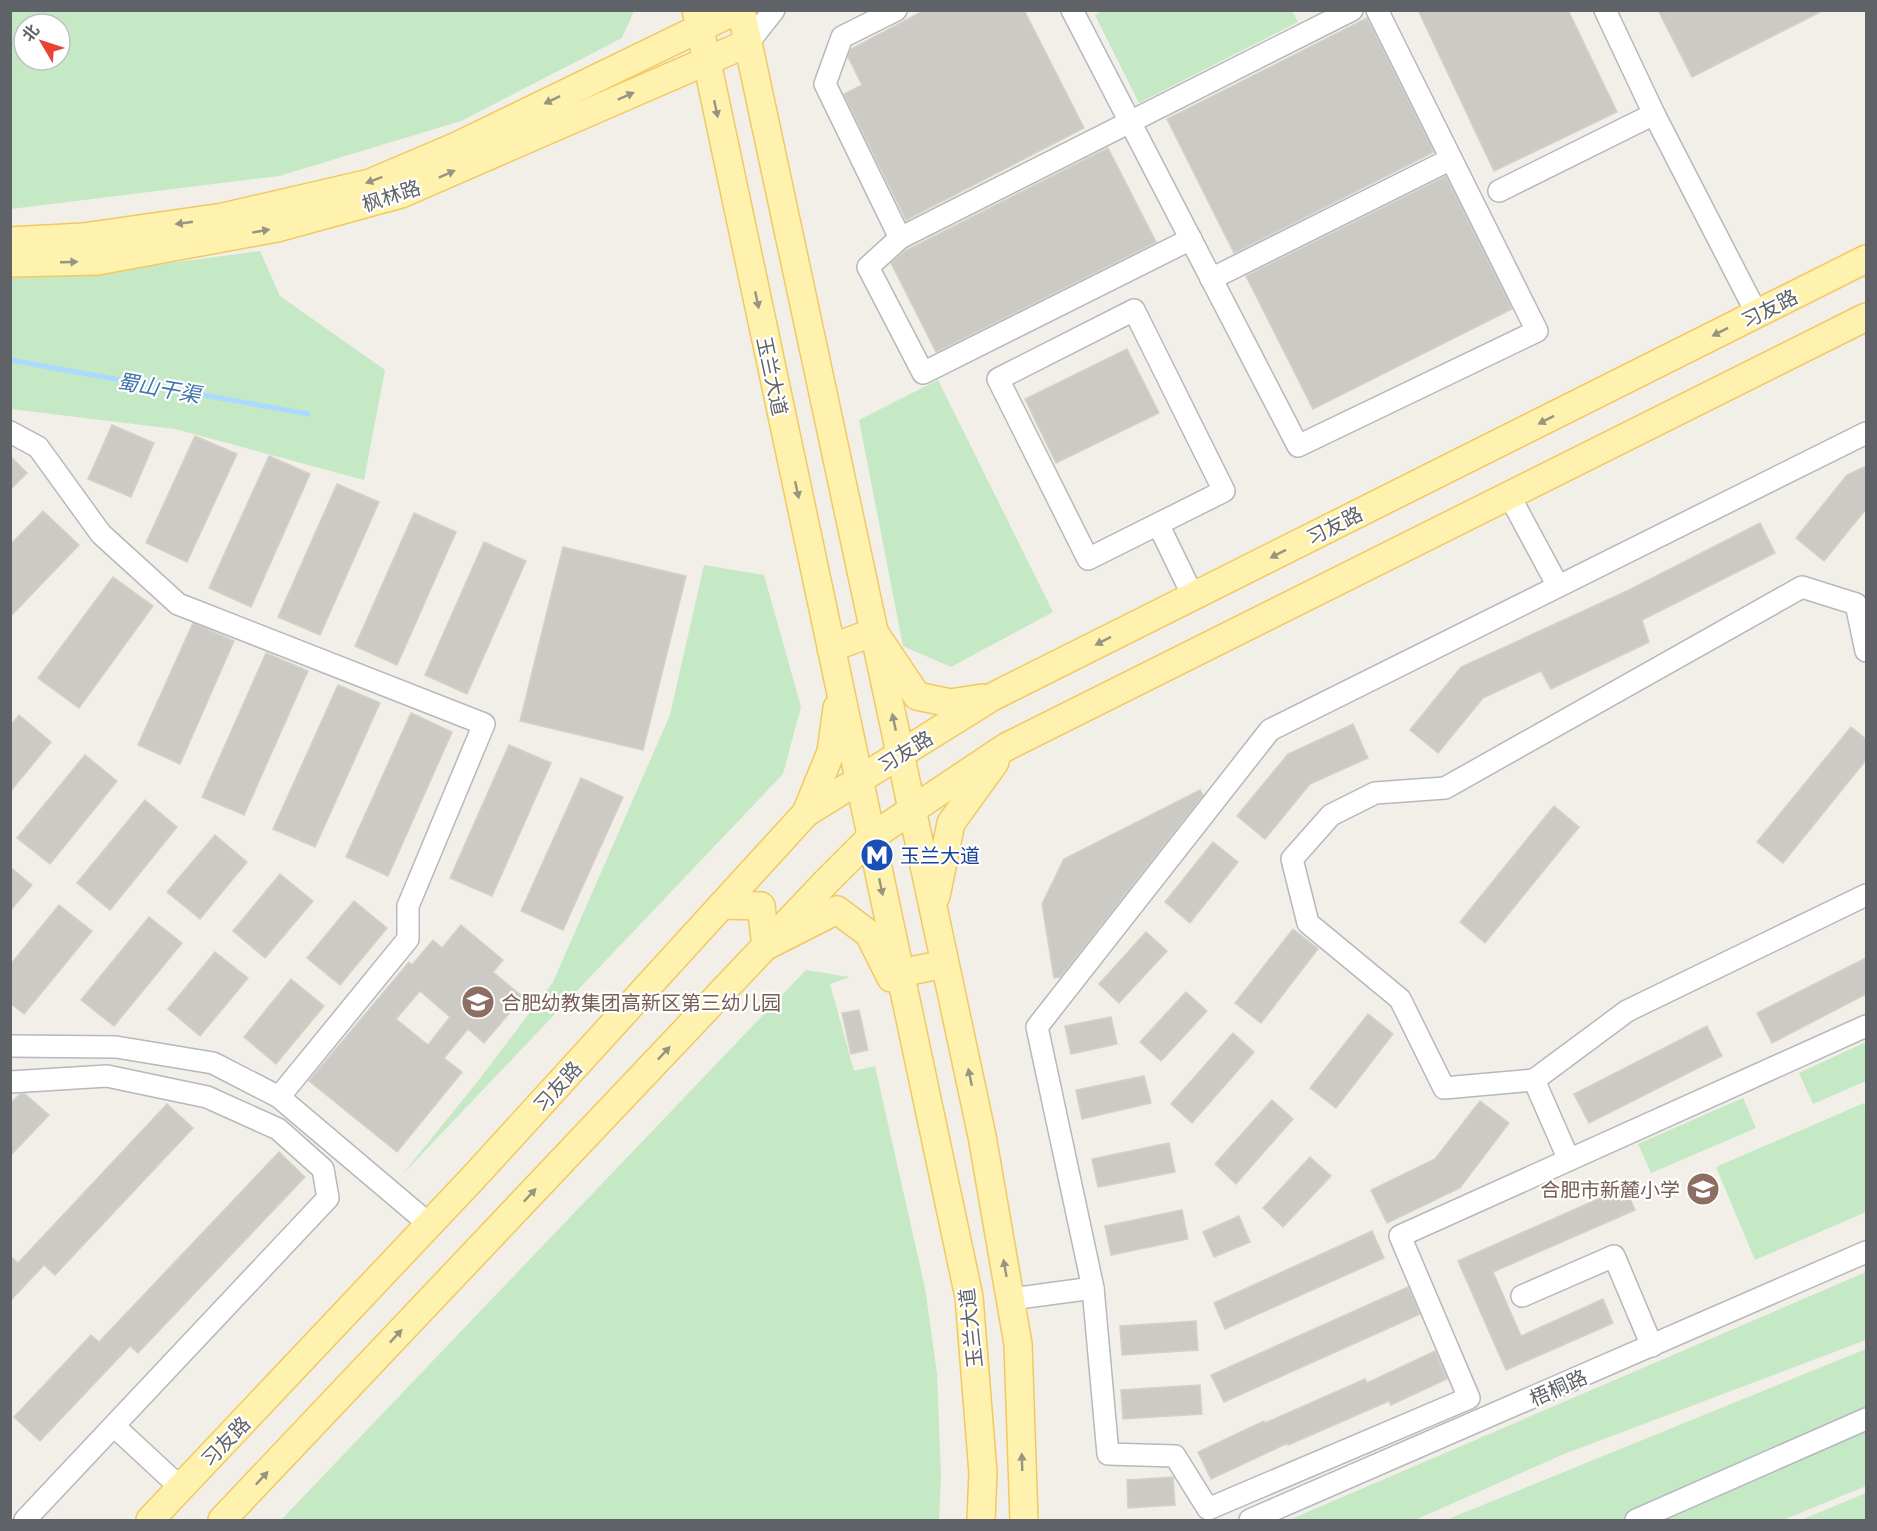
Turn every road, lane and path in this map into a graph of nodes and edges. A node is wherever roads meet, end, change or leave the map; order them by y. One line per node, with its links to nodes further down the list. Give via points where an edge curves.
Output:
1 (739, 10): 8 (main road, 枫林路); 9 (main road)
2 (774, 10): 9 (street)
3 (896, 10): 15 (street, via 842,37 825,84)
4 (1072, 10): 12 (street)
5 (1352, 10): 12 (street)
6 (1377, 10): 13 (street)
7 (1605, 10): 11 (street)
8 (698, 20): 10 (main road, 玉兰大道); 17 (main road, 枫林路, one-way to 17, via 457,146 370,183 223,217 83,237)
9 (748, 43): 10 (main road, 枫林路); 29 (main road)
10 (706, 61): 19 (main road, 枫林路, one-way to 10, via 97,261 277,228 401,194); 30 (main road, 玉兰大道, one-way to 30)
11 (1654, 114): 14 (street); 21 (street)
12 (1129, 121): 15 (street); 16 (street)
13 (1451, 159): 20 (street); 20 (street, via 1537,331 1298,446)
14 (1499, 190)
15 (900, 238): 16 (street, via 868,267 922,373)
16 (1191, 239): 20 (street)
17 (10, 241)
18 (1866, 259): 21 (main road, 习友路)
19 (10, 263)
20 (1212, 279)
21 (1757, 314): 28 (main road, 习友路, one-way to 28)
22 (1866, 316): 25 (main road)
23 (10, 432): 51 (street, via 38,447 100,534 178,603 484,724 408,906 408,939)
24 (1866, 433): 27 (street)
25 (1509, 495): 27 (street); 34 (main road)
26 (1158, 524): 26 (street, via 1224,491 1134,310 998,379 1088,560); 28 (street)
27 (1558, 586): 55 (street, via 1270,730 1037,1027)
28 (1193, 596): 33 (main road, 习友路, one-way to 33)
29 (874, 632): 30 (main road); 33 (main road, via 917,696 950,703); 35 (main road, one-way to 29)
30 (831, 648): 32 (main road, 玉兰大道)
31 (1866, 651): 49 (street, via 1856,604 1802,587 1445,788 1375,793 1331,815 1292,859 1308,923 1400,999 1444,1088)
32 (839, 688): 36 (main road, 玉兰大道); 38 (main road, via 831,752)
33 (992, 697): 35 (main road, 习友路)
34 (1006, 747): 37 (main road); 42 (main road, via 951,823)
35 (901, 754): 36 (main road, 习友路); 37 (main road)
36 (858, 780): 38 (main road, 习友路); 39 (main road, 玉兰大道)
37 (912, 809): 39 (main road); 42 (main road)
38 (806, 813): 41 (main road, 习友路)
39 (870, 838): 43 (main road); 45 (main road, 玉兰大道, one-way to 45)
40 (1866, 896): 49 (street, via 1627,1011)
41 (722, 905): 43 (main road, via 761,906); 53 (main road, 习友路)
42 (934, 909): 44 (main road)
43 (766, 945): 46 (main road, via 837,910 869,934); 64 (main road, one-way to 43)
44 (945, 964): 45 (main road); 57 (main road, one-way to 44, via 982,1136)
45 (900, 973): 46 (main road, 玉兰大道)
46 (909, 1016): 65 (main road, 玉兰大道, via 969,1297 983,1473)
47 (1866, 1026): 52 (street)
48 (10, 1046): 51 (street, via 116,1047 213,1063)
49 (1534, 1080): 52 (street)
50 (10, 1082): 60 (street, via 107,1076 207,1097 278,1129 323,1169 328,1198)
51 (279, 1097): 53 (street)
52 (1569, 1160): 55 (street, via 1400,1236 1469,1398 1208,1509 1175,1456 1108,1454)
53 (429, 1224): 61 (main road, 习友路)
54 (1866, 1252): 58 (street, 梧桐路)
55 (1093, 1288): 57 (street)
56 (1522, 1296): 58 (street, via 1614,1256)
57 (1011, 1299): 66 (main road, one-way to 57, via 1018,1344)
58 (1652, 1346): 67 (street, 梧桐路)
59 (1866, 1419): 68 (street)
60 (114, 1426): 61 (street); 62 (street)
61 (181, 1488): 63 (main road, 习友路)
62 (25, 1521)
63 (150, 1521)
64 (222, 1521)
65 (981, 1521)
66 (1024, 1521)
67 (1250, 1521)
68 (1636, 1521)

